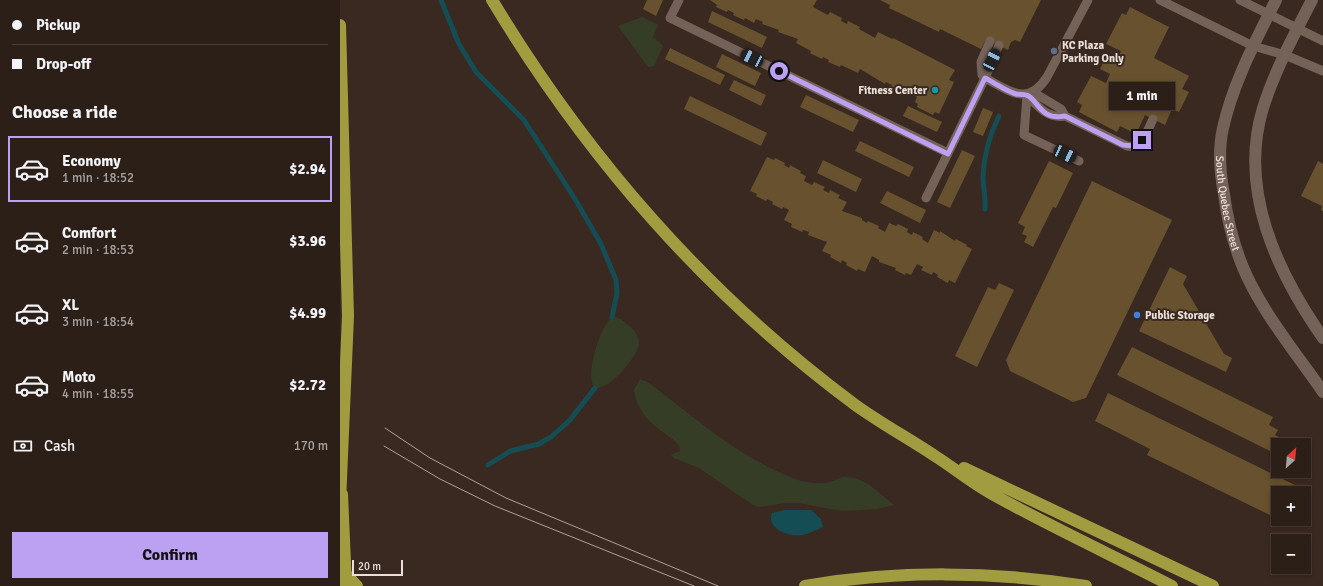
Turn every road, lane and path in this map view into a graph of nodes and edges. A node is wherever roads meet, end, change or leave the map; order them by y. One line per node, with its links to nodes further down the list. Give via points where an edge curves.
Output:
1 (492, 0): 25 (highway, via 552,95 649,217 696,268 745,315 855,405)
2 (679, 0): 20 (lane, via 670,18)
3 (1088, 0): 18 (lane, via 1047,77 1039,88)
4 (1160, 0): 14 (lane)
5 (1240, 0): 8 (lane)
6 (1276, 0): 8 (street, South Quebec Street)
7 (1312, 0): 10 (street)
8 (1269, 14): 10 (lane); 14 (street, South Quebec Street)
9 (340, 25): 26 (highway, via 348,316)
10 (1298, 28): 12 (lane); 15 (street)
11 (990, 41): 17 (lane, via 981,66)
12 (1323, 41)
13 (999, 45): 17 (lane)
14 (1253, 46): 15 (lane); 24 (street, South Quebec Street, via 1233,92 1221,136 1221,180 1227,216 1238,256 1249,280)
15 (1285, 55): 16 (lane); 23 (street, via 1261,117 1256,144 1257,185 1266,227 1278,263)
16 (1323, 71)
17 (985, 78): 18 (lane, via 1012,92); 20 (lane)
18 (1030, 94): 19 (lane, via 1061,109 1065,116 1131,147 1142,140); 21 (lane, via 1024,135)
19 (1153, 119)
20 (948, 154): 22 (lane)
21 (1079, 161)
22 (926, 198)
23 (1323, 338)
24 (1323, 392)
25 (935, 456): 32 (highway, via 990,493); 33 (highway)
26 (341, 497): 28 (highway)
27 (340, 567): 29 (highway)
28 (346, 586)
29 (357, 586)
30 (805, 586): 31 (highway, via 868,578 959,576 1054,581)
31 (1086, 586)
32 (1172, 586)
33 (1213, 586)

